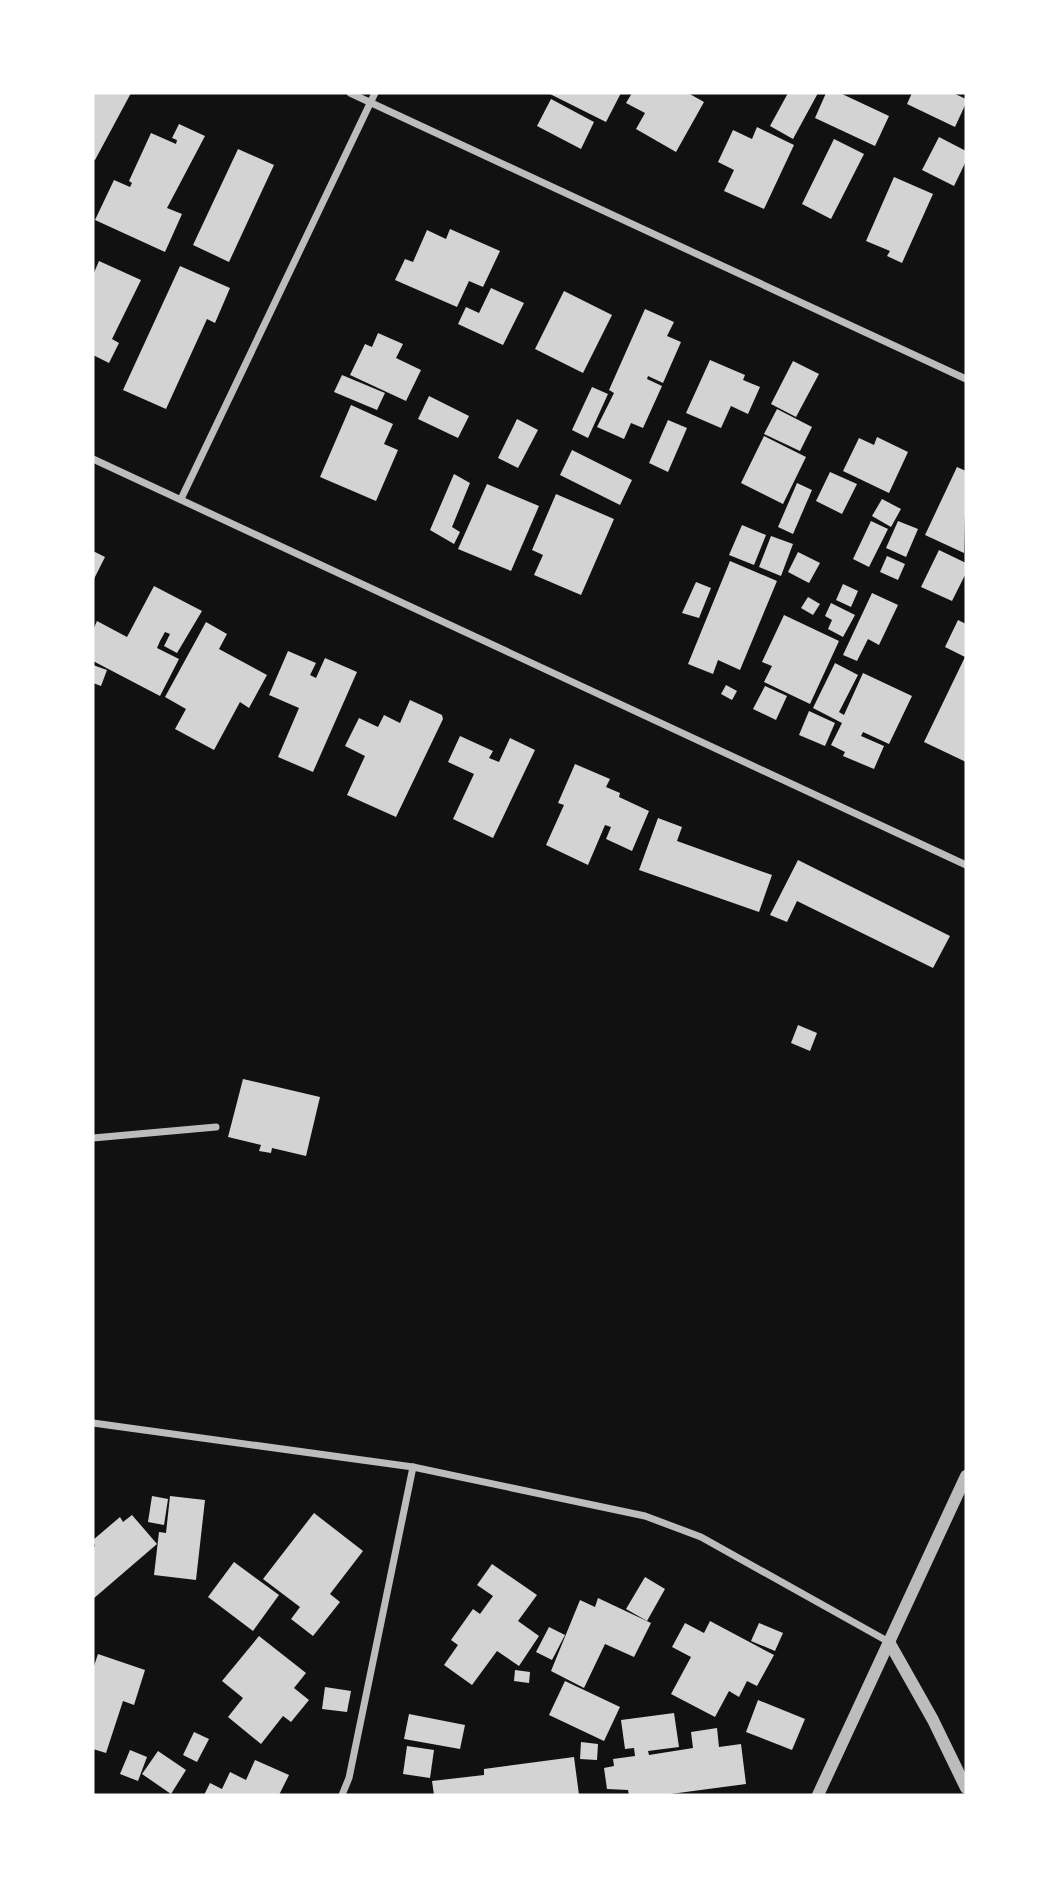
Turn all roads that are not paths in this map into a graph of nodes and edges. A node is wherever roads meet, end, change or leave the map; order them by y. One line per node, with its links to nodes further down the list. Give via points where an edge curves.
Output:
1 (350, 93): 3 (street)
2 (375, 93): 3 (street)
3 (370, 102): 4 (street); 6 (street)
4 (966, 379)
5 (93, 458): 6 (street)
6 (181, 499): 7 (street)
7 (966, 864)
8 (216, 1127): 9 (street)
9 (93, 1138)
10 (93, 1423): 11 (street)
11 (414, 1467): 13 (street, via 668,1524 701,1537); 15 (street)
12 (966, 1476): 13 (street)
13 (889, 1642): 14 (street); 16 (street)
14 (966, 1788)
15 (342, 1795)
16 (818, 1795)

